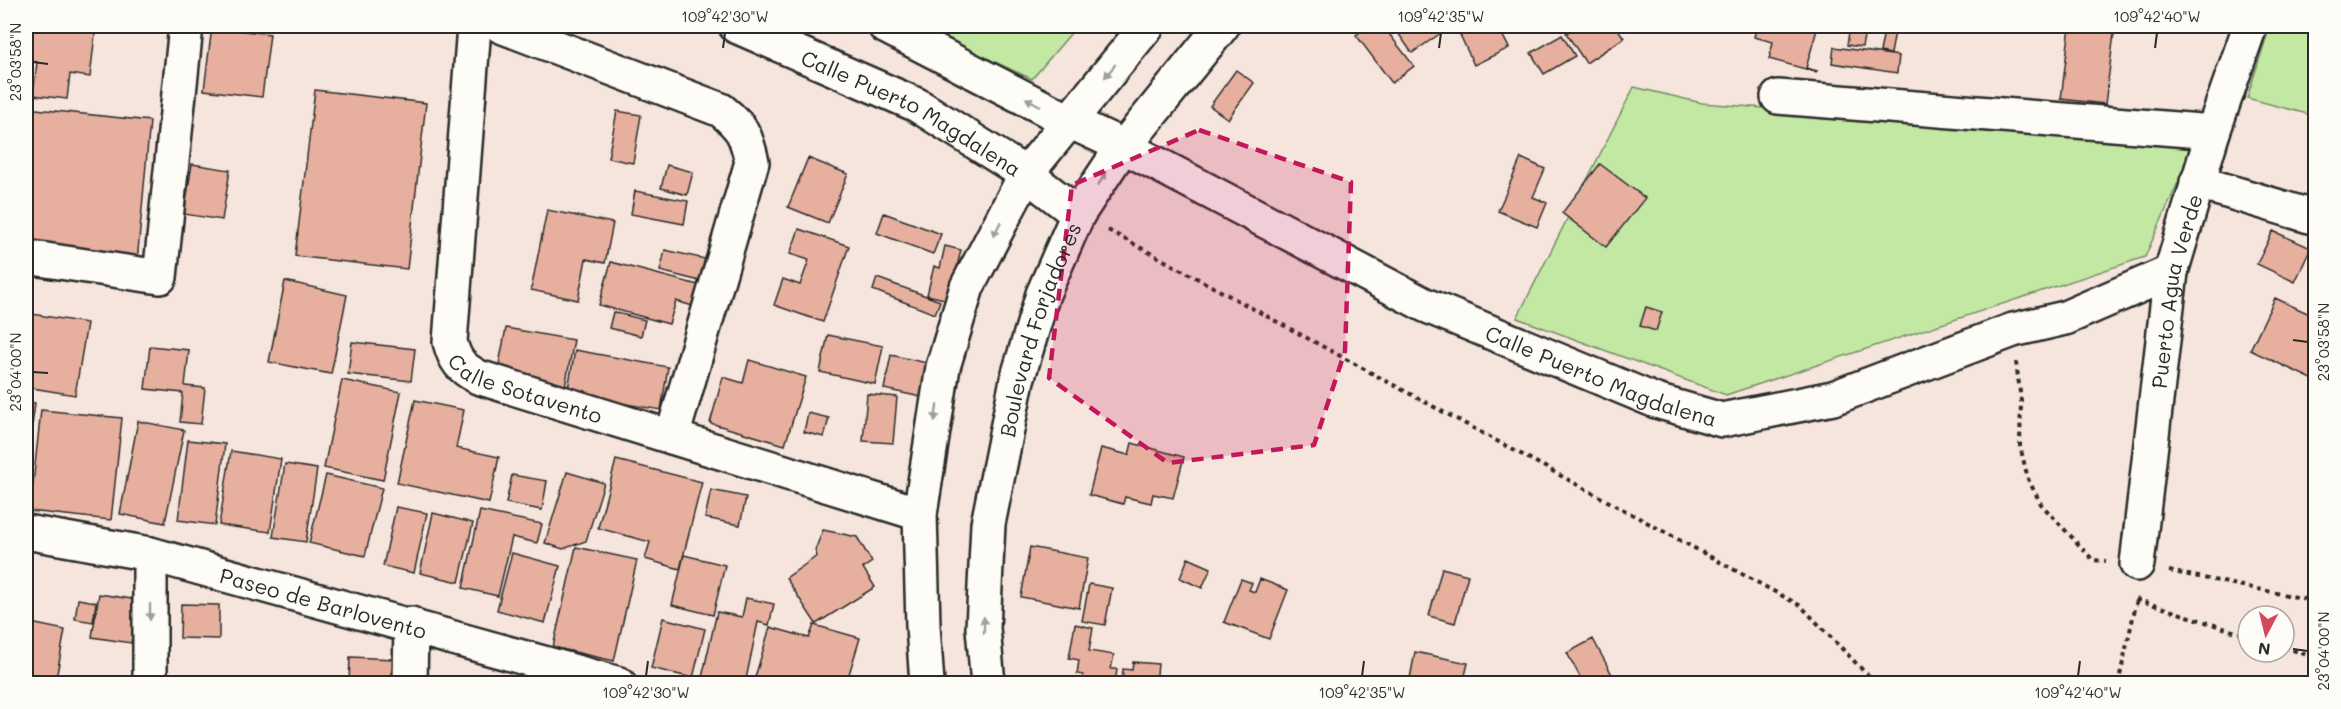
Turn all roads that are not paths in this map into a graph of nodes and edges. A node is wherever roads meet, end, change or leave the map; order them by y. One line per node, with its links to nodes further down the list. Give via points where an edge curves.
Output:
1 (186, 26): 17 (street, via 160,277)
2 (474, 26): 19 (street, Calle Sotavento, via 450,342 454,360 478,377)
3 (501, 26): 19 (street, via 721,110 747,138 752,162)
4 (736, 26): 13 (street, Calle Puerto Magdalena, via 917,105)
5 (885, 26): 10 (street, Calle Puerto Magdalena, one-way to 5)
6 (1147, 26): 10 (street, one-way to 10)
7 (1222, 26): 12 (street, Boulevard Forjadores)
8 (2250, 26): 11 (street, Puerto Agua Verde)
9 (1778, 97): 11 (street)
10 (1069, 121): 12 (street, Calle Puerto Magdalena); 13 (street)
11 (2213, 132): 14 (street, Puerto Agua Verde)
12 (1123, 146): 15 (street, Boulevard Forjadores, one-way to 12); 18 (street, Calle Puerto Magdalena, via 1425,305 1656,401 1722,420 1833,398 2013,330 2065,318)
13 (1026, 174): 15 (street, Calle Puerto Magdalena); 20 (street, one-way to 20, via 968,287 943,367)
14 (2197, 182): 16 (street); 18 (street, Puerto Agua Verde)
15 (1078, 214): 29 (street, Boulevard Forjadores, one-way to 15, via 983,628 988,524 1017,380 1043,294)
16 (2316, 218)
17 (26, 257)
18 (2171, 272): 23 (street, Puerto Agua Verde)
19 (672, 437): 20 (street, Calle Sotavento)
20 (920, 514): 28 (street)
21 (26, 532): 22 (street, Paseo de Barlovento)
22 (150, 554): 24 (street, Paseo de Barlovento); 25 (street, one-way to 25)
23 (2133, 578)
24 (411, 624): 26 (street); 27 (street, Paseo de Barlovento)
25 (150, 684)
26 (410, 684)
27 (620, 684)
28 (927, 684)
29 (988, 684)

